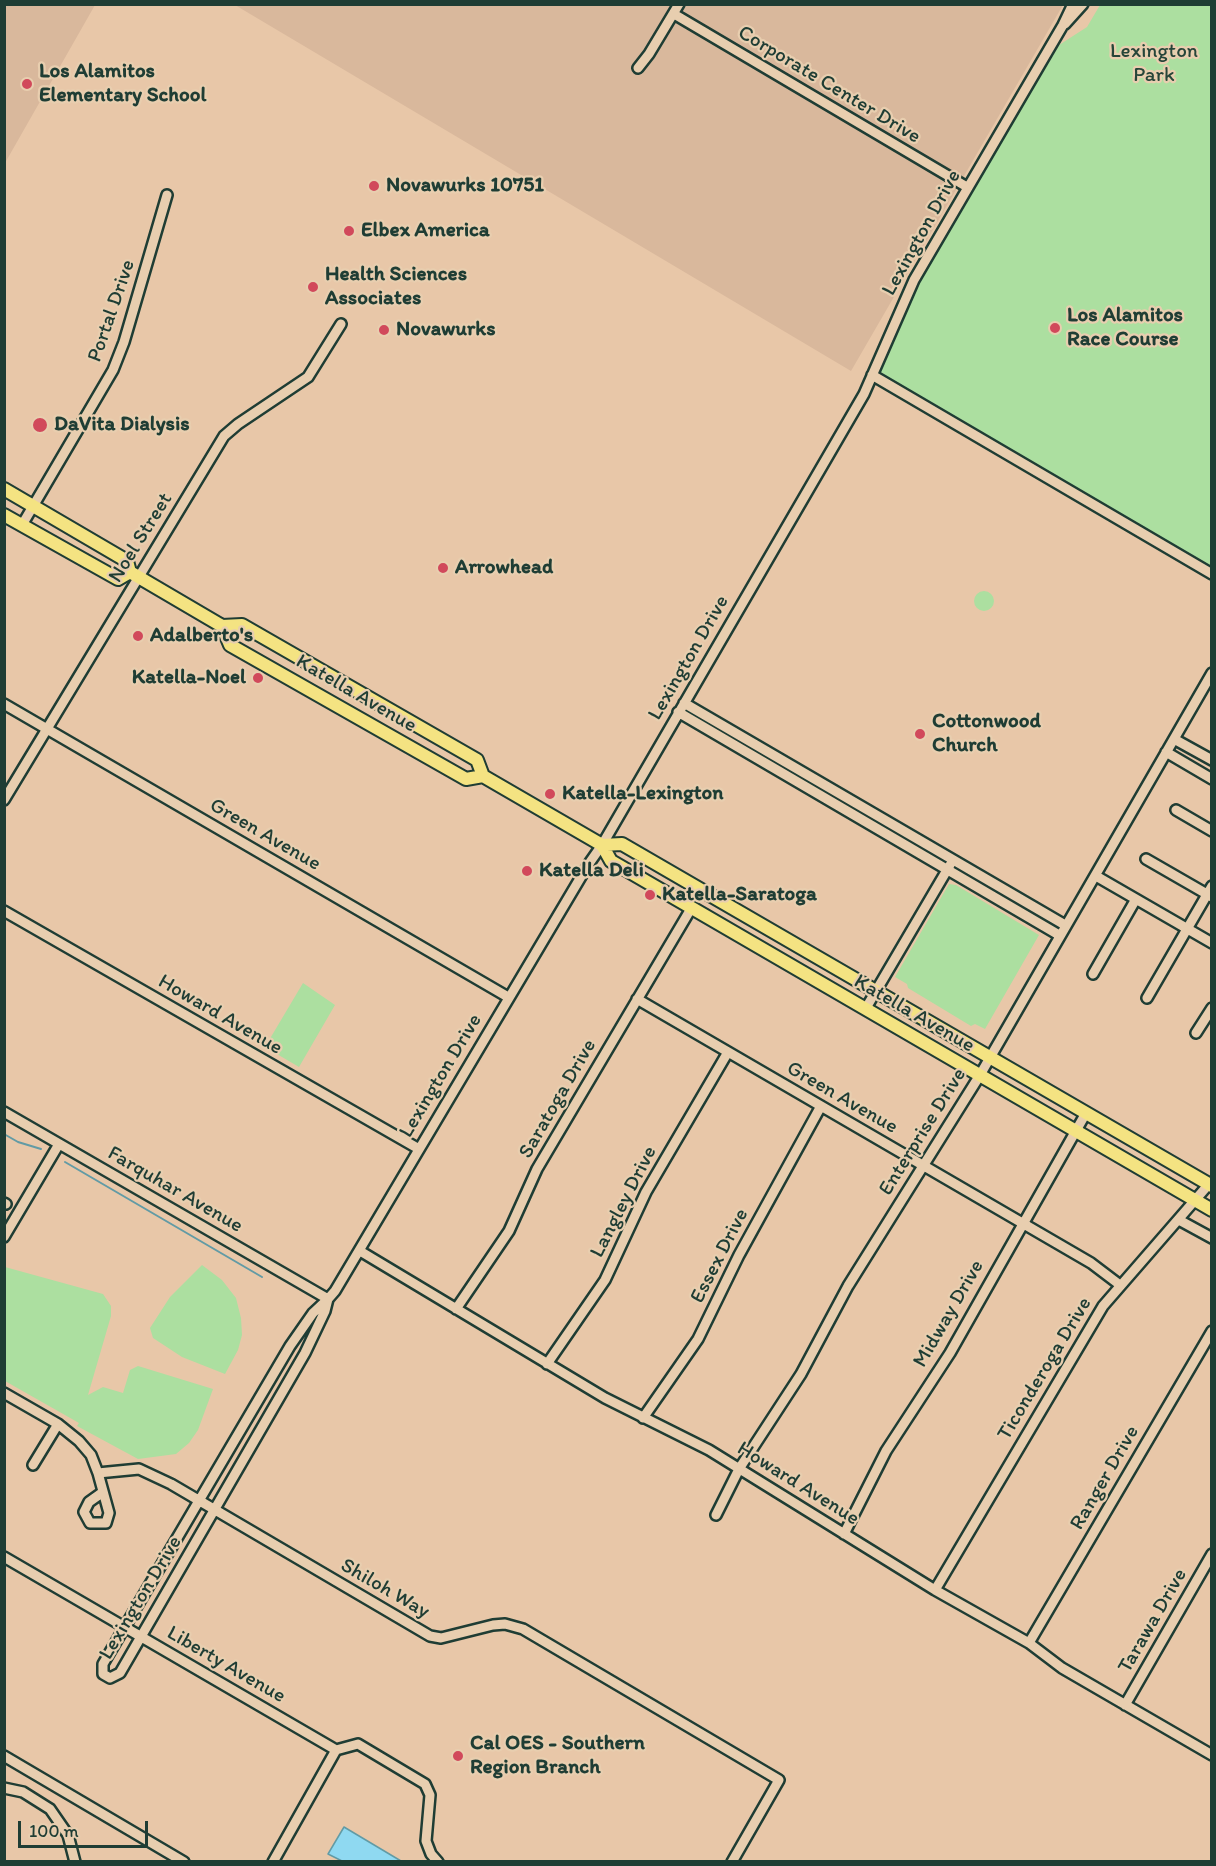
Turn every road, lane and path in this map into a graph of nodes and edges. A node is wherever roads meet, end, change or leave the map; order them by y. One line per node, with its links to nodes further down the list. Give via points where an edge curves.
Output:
1 (679, 4): 4 (street)
2 (1072, 4): 5 (street, Lexington Drive)
3 (1083, 4): 5 (street, Lexington Drive)
4 (674, 14): 6 (street); 7 (street, Corporate Center Drive)
5 (1063, 25): 7 (street, Lexington Drive)
6 (638, 68)
7 (967, 187): 10 (street, Lexington Drive, via 914,280)
8 (167, 195): 12 (street, Portal Drive, via 124,342 112,370)
9 (341, 324): 16 (street, Noel Street, via 308,377 224,436 162,541)
10 (872, 375): 15 (street); 19 (street, Lexington Drive)
11 (4, 489): 12 (main road, Katella Avenue)
12 (33, 506): 14 (street, Portal Drive); 16 (main road, Katella Avenue, via 127,561)
13 (4, 515): 14 (main road, Katella Avenue)
14 (22, 525): 16 (main road, Katella Avenue, via 118,579)
15 (1212, 574)
16 (134, 575): 17 (main road, Katella Avenue); 22 (street, Noel Street)
17 (222, 626): 26 (main road, Katella Avenue, via 242,625 477,760); 26 (main road, Katella Avenue, via 230,645 466,779)
18 (1212, 673): 23 (street, Enterprise Drive)
19 (684, 703): 21 (street, Lexington Drive); 33 (street)
20 (4, 704): 22 (street, Green Avenue)
21 (678, 712): 31 (street, Lexington Drive); 34 (street)
22 (48, 729): 28 (street, Noel Street); 46 (street, Green Avenue)
23 (1174, 738): 24 (street, Enterprise Drive); 25 (street)
24 (1166, 752): 27 (street); 35 (street, Enterprise Drive)
25 (1212, 760)
26 (483, 776): 31 (main road, Katella Avenue)
27 (1212, 778)
28 (4, 800)
29 (1176, 810): 30 (street)
30 (1212, 831)
31 (603, 845): 38 (main road, Katella Avenue, via 611,861); 45 (main road, Katella Avenue, via 622,844); 46 (street, Lexington Drive)
32 (1146, 859): 36 (street)
33 (953, 860): 34 (street); 40 (street)
34 (947, 870): 42 (street); 45 (street)
35 (1096, 876): 37 (street); 40 (street, Enterprise Drive)
36 (1210, 893): 41 (street)
37 (1136, 899): 41 (street); 44 (street)
38 (692, 907): 48 (street, Saratoga Drive); 49 (main road, Katella Avenue)
39 (4, 911): 60 (street, Howard Avenue)
40 (1065, 925): 42 (street, Enterprise Drive)
41 (1187, 928): 43 (street); 47 (street)
42 (1059, 935): 53 (street, Enterprise Drive)
43 (1212, 943)
44 (1093, 974)
45 (876, 991): 49 (street); 53 (main road, Katella Avenue)
46 (508, 997): 60 (street, Lexington Drive)
47 (1147, 998)
48 (637, 999): 52 (street, Green Avenue); 72 (street, Saratoga Drive, via 537,1168 509,1231)
49 (866, 1008): 54 (main road, Katella Avenue)
50 (1212, 1008): 51 (street)
51 (1196, 1033)
52 (728, 1052): 55 (street, Green Avenue); 74 (street, Langley Drive, via 646,1192 605,1280)
53 (990, 1057): 54 (street, Enterprise Drive); 57 (main road, Katella Avenue)
54 (980, 1075): 58 (main road, Katella Avenue); 61 (street, Enterprise Drive)
55 (821, 1106): 61 (street, Green Avenue); 76 (street, Essex Drive, via 698,1339)
56 (4, 1112): 59 (street, Farquhar Avenue)
57 (1086, 1113): 58 (street, Midway Drive); 62 (main road, Katella Avenue)
58 (1076, 1131): 63 (main road, Katella Avenue); 66 (street, Midway Drive)
59 (59, 1144): 67 (street); 71 (street, Farquhar Avenue)
60 (419, 1149): 69 (street, Lexington Drive)
61 (924, 1166): 66 (street, Green Avenue); 79 (street, Enterprise Drive, via 848,1286 801,1374)
62 (1210, 1185): 63 (street, Ticonderoga Drive)
63 (1196, 1201): 64 (main road, Katella Avenue); 65 (street, Ticonderoga Drive)
64 (1212, 1210)
65 (1179, 1220): 68 (street); 70 (street, Ticonderoga Drive)
66 (1022, 1223): 70 (street, Green Avenue, via 1091,1263); 85 (street, Midway Drive, via 950,1353 886,1451)
67 (4, 1236)
68 (1212, 1238)
69 (360, 1251): 71 (street, Lexington Drive); 72 (street, Howard Avenue)
70 (1120, 1285): 88 (street, Ticonderoga Drive, via 1103,1306)
71 (328, 1299): 82 (street, Lexington Drive, via 290,1346); 83 (street, Lexington Drive, via 305,1353)
72 (456, 1309): 74 (street, Howard Avenue)
73 (1212, 1331): 91 (street, Ranger Drive)
74 (547, 1364): 76 (street, Howard Avenue)
75 (4, 1393): 77 (street)
76 (643, 1418): 79 (street, Howard Avenue)
77 (58, 1424): 78 (street); 80 (street, via 92,1455)
78 (33, 1465)
79 (739, 1469): 84 (street, Enterprise Drive); 85 (street, Howard Avenue)
80 (98, 1473): 81 (street); 82 (street, Shiloh Way, via 140,1469)
81 (103, 1492)
82 (200, 1503): 83 (street, Shiloh Way); 89 (street, Lexington Drive)
83 (213, 1511): 90 (street, Lexington Drive); 103 (street, Shiloh Way, via 430,1636 441,1638 505,1624 522,1629 779,1780)
84 (716, 1515)
85 (844, 1534): 88 (street, Howard Avenue)
86 (1212, 1554): 92 (street, Tarawa Drive)
87 (4, 1557): 89 (street, Liberty Avenue)
88 (935, 1590): 91 (street, Howard Avenue)
89 (125, 1627): 90 (street, Liberty Avenue); 90 (street, Lexington Drive, via 104,1664 103,1674 110,1678 120,1673)
90 (140, 1636): 93 (street, Liberty Avenue)
91 (1029, 1643): 92 (street, Howard Avenue, via 1062,1668)
92 (1125, 1705): 94 (street, Howard Avenue)
93 (336, 1750): 101 (street); 102 (street, via 358,1744 425,1784 430,1795 426,1840)
94 (1212, 1755)
95 (4, 1756): 96 (street)
96 (48, 1782): 98 (street); 100 (street)
97 (4, 1788): 98 (street, via 24,1792)
98 (37, 1800): 99 (street, via 61,1822 74,1848)
99 (75, 1862)
100 (184, 1862)
101 (273, 1862)
102 (438, 1862)
103 (732, 1862)

